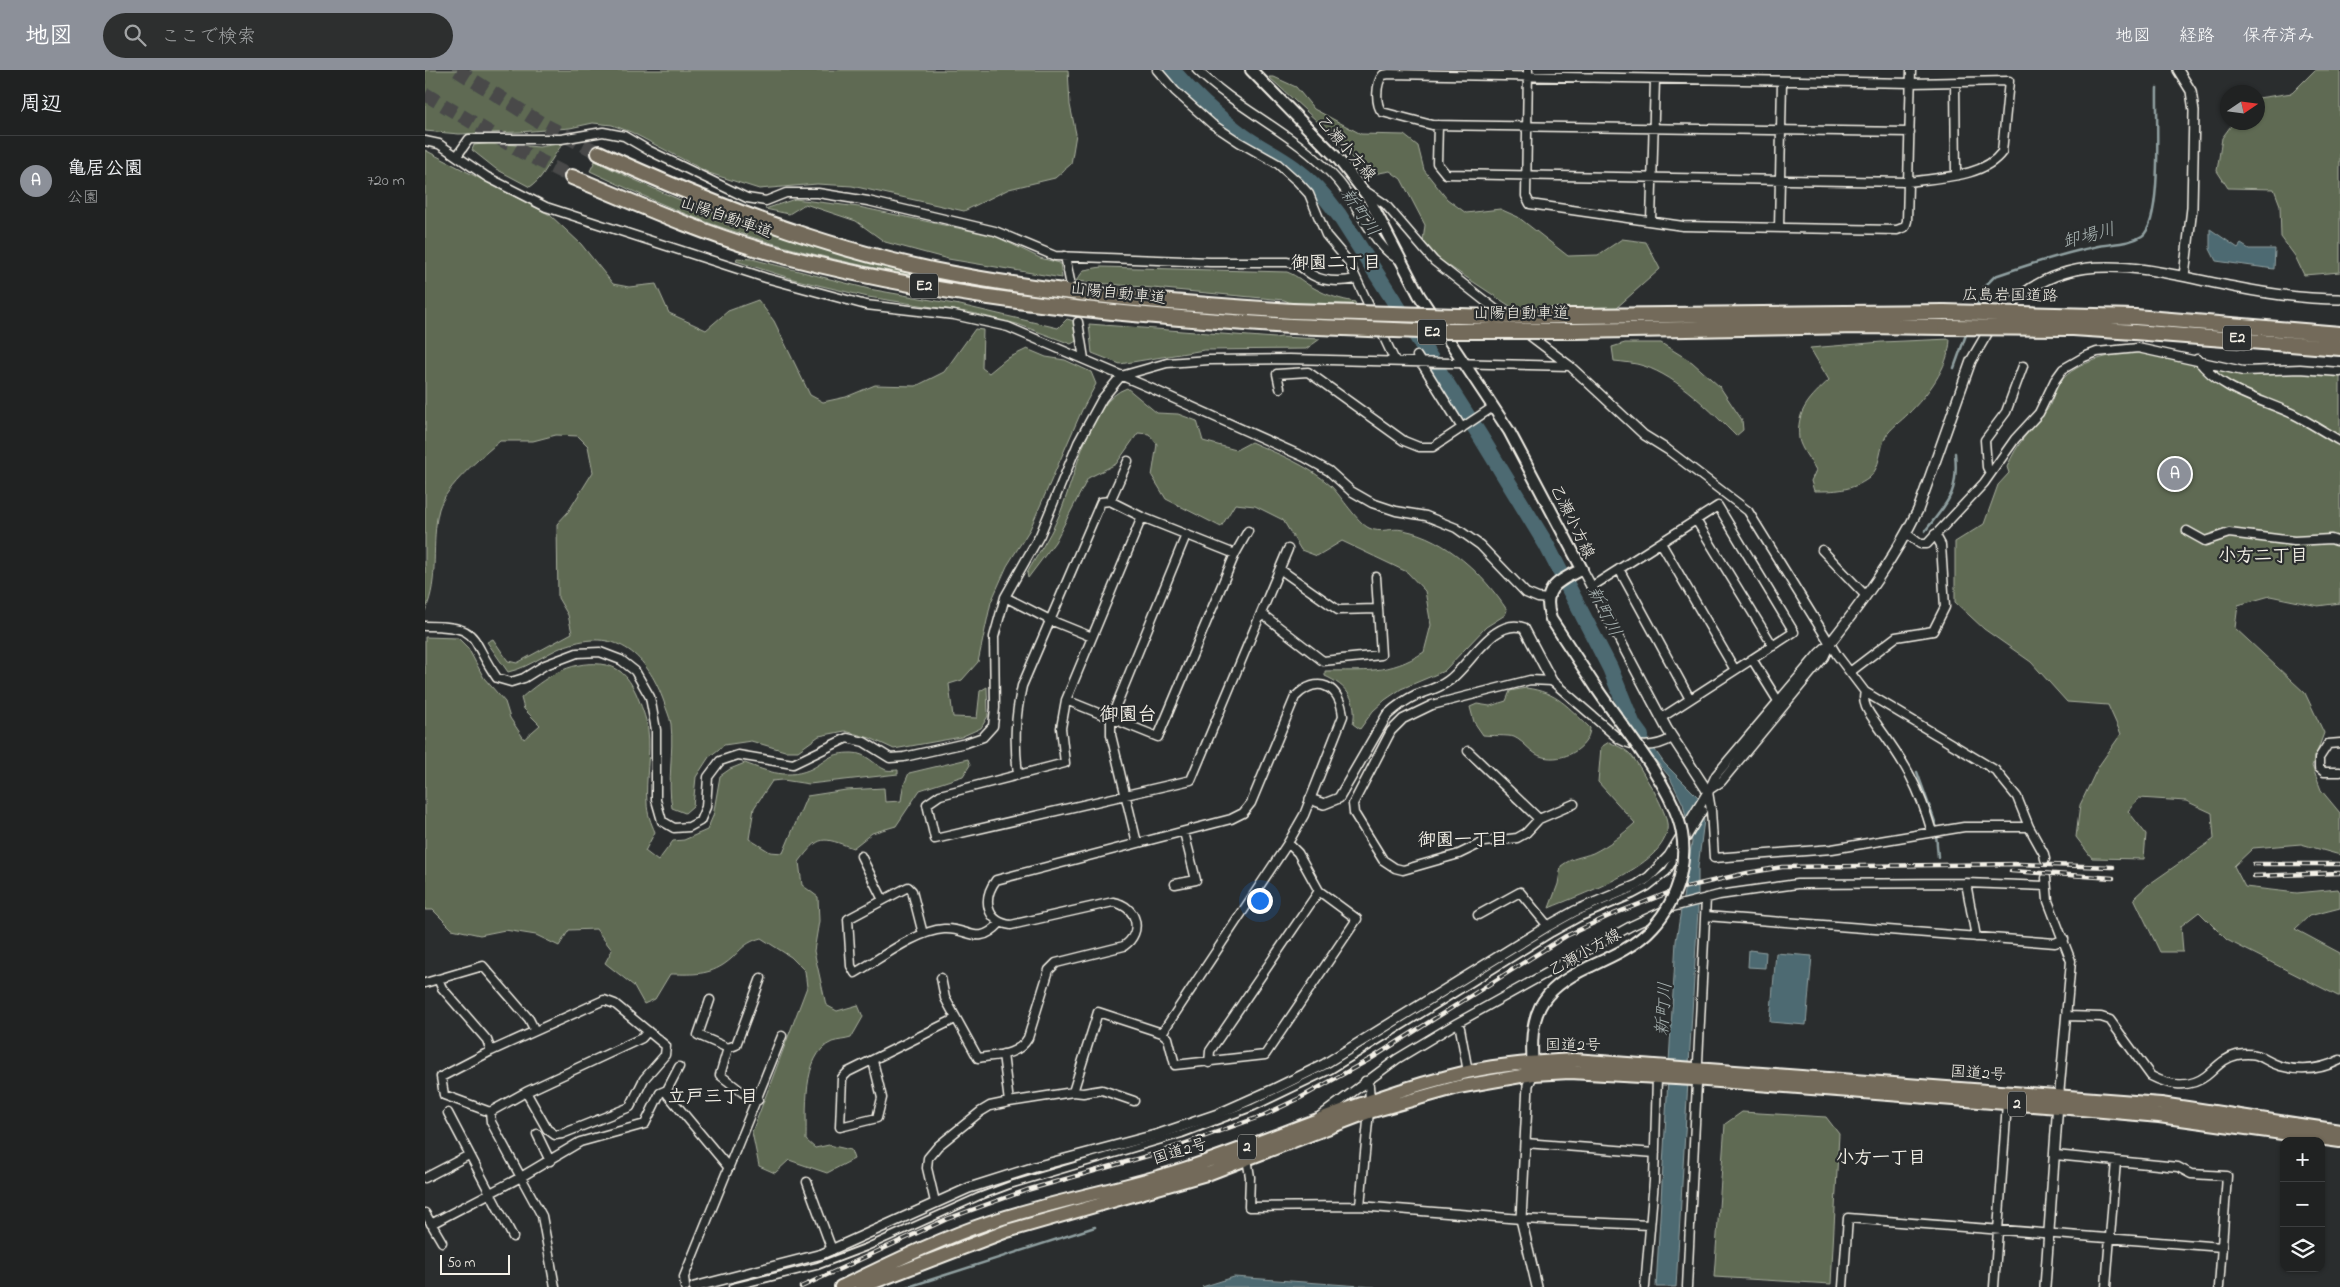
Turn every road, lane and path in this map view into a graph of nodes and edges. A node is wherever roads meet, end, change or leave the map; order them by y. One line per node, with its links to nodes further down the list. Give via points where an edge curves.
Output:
1 (1157, 70): 31 (street, via 1212,124 1277,164 1299,182 1314,201 1326,234 1348,261)
2 (1197, 70): 29 (street, via 1237,104 1287,135 1318,160 1348,192 1385,250)
3 (1251, 70): 25 (main road, 乙瀬小方線, via 1338,159)
4 (1911, 70): 9 (street)
5 (2178, 70): 30 (street, via 2191,91 2194,111 2192,208)
6 (1528, 73): 7 (street); 11 (street, via 1389,74 1381,77 1378,104 1381,112); 12 (street)
7 (1655, 79): 8 (street); 13 (street)
8 (1782, 82): 9 (street); 14 (street)
9 (1911, 83): 10 (street); 15 (street)
10 (1955, 83): 19 (street); 19 (street, via 2009,81 2003,152 1978,170 1967,175)
11 (1438, 125): 12 (street); 20 (street, via 1437,163 1443,173)
12 (1527, 126): 13 (street); 20 (street)
13 (1653, 128): 14 (street); 22 (street)
14 (1781, 130): 15 (street); 23 (street)
15 (1910, 132): 24 (street)
16 (425, 142): 18 (street, via 439,144)
17 (599, 153): 35 (highway, 山陽自動車道 / E2, bridge, via 665,183 790,231 931,270 985,280 1099,295 1292,311 1493,317 1640,315)
18 (457, 156): 28 (street, via 469,139 561,139 603,132 624,136 747,198 766,201 786,193 818,193 868,202 995,231 1037,250); 41 (street, via 487,177 546,207 747,272 866,305 954,315 1008,327)
19 (1956, 174): 24 (street)
20 (1526, 176): 22 (street); 26 (street, via 1526,197 1532,204)
21 (572, 177): 35 (highway, 山陽自動車道 / E2, bridge, via 682,223 758,248 838,269 982,296 1123,313 1292,326 1494,332 1665,329)
22 (1652, 178): 23 (street); 26 (street)
23 (1780, 180): 24 (street); 27 (street)
24 (1908, 182): 27 (street, via 1907,222 1901,230)
25 (1363, 190): 29 (main road, 乙瀬小方線); 46 (street, via 1385,204 1434,261)
26 (1651, 221): 27 (street, via 1683,226)
27 (1779, 228)
28 (1065, 256): 31 (street, via 1287,262 1296,263 1327,281); 32 (street)
29 (1401, 260): 45 (main road, 乙瀬小方線)
30 (2183, 276): 33 (street, via 2308,299); 61 (street, via 2108,265 2088,267 2040,282 2018,296 1992,325 1971,361)
31 (1356, 279): 44 (street)
32 (1070, 281)
33 (2340, 299)
34 (1078, 322): 41 (street)
35 (1680, 322): 36 (highway, 広島岩国道路 / E2, bridge, via 2073,328); 36 (highway, 広島岩国道路 / E2, bridge, via 1944,312)
36 (2135, 325): 37 (highway, 広島岩国道路 / E2); 38 (highway, 広島岩国道路 / E2)
37 (2340, 334)
38 (2249, 339): 39 (highway, 広島岩国道路 / E2); 40 (highway)
39 (2340, 348)
40 (2340, 356)
41 (1084, 359): 49 (street)
42 (2197, 359): 48 (street, via 2243,371 2300,369); 53 (street, via 2206,372 2225,385 2293,415); 55 (street, via 2138,348 2097,352 2075,362 2055,380 2039,414)
43 (1421, 360): 44 (street); 45 (street); 52 (street)
44 (1395, 361): 49 (street, via 1209,360 1167,363)
45 (1460, 363): 46 (street); 51 (main road, 乙瀬小方線)
46 (1570, 366): 82 (street, via 1644,436 1748,512)
47 (2023, 366): 55 (street, via 2006,412 1985,440)
48 (2340, 372)
49 (1121, 376): 75 (street, via 1102,399 1078,443 1040,535); 76 (street, via 1304,457 1372,503 1426,516 1456,528 1480,545 1526,593)
50 (1280, 388): 52 (street, via 1277,374 1308,372 1404,441 1419,447 1433,447)
51 (1491, 409): 52 (street); 71 (main road, 乙瀬小方線, via 1515,443)
52 (1463, 427)
53 (2340, 441)
54 (1127, 461): 56 (street)
55 (1990, 473): 62 (street)
56 (1110, 501): 57 (street); 79 (street, via 1101,502)
57 (1143, 517): 63 (street); 81 (street)
58 (1696, 520): 65 (street); 83 (street); 83 (street, via 1719,506 1794,632)
59 (1249, 531): 68 (street)
60 (2187, 531): 64 (street, via 2205,541 2229,533 2294,541 2331,539)
61 (1907, 534): 62 (street, via 1920,544 1927,544); 74 (street)
62 (1935, 534): 86 (street, via 1941,546 1945,606 1936,627 1933,631 1896,637)
63 (1186, 535): 68 (street); 92 (street)
64 (2340, 542)
65 (1661, 543): 69 (street); 85 (street)
66 (1288, 549): 70 (street)
67 (1822, 550): 74 (street)
68 (1235, 554): 92 (street, via 1158,737)
69 (1619, 569): 73 (street); 90 (street)
70 (1281, 570): 77 (street, via 1338,610); 78 (street)
71 (1579, 570): 73 (street); 76 (main road, 乙瀬小方線, via 1555,584)
72 (1376, 577): 77 (street)
73 (1591, 587): 93 (street)
74 (1866, 596): 82 (street)
75 (1005, 597): 79 (street); 80 (street, via 994,637 993,726 983,737 904,758 890,758 864,742 847,738 793,764 738,755 719,761 708,777 706,807 700,821 689,827 674,828 661,821 656,800 657,730 650,697 635,671 621,660 601,652 577,653 511,682 497,678 477,641 466,630 451,626)
76 (1548, 598): 143 (main road, 乙瀬小方線, bridge, via 1551,620 1667,794 1682,832 1683,849 1676,888 1667,908 1652,928 1614,956 1559,982 1543,1000 1536,1018)
77 (1377, 609): 78 (street, via 1381,655 1323,661)
78 (1262, 614): 100 (street, via 1191,780)
79 (1050, 620): 81 (street); 98 (street, via 1022,686 1016,713)
80 (425, 626)
81 (1092, 637): 89 (street)
82 (1830, 643): 86 (street); 91 (street); 99 (street, via 1824,657 1721,782)
83 (1773, 646): 84 (street)
84 (1752, 659): 85 (street); 91 (street)
85 (1735, 670): 90 (street)
86 (1850, 672): 88 (street)
87 (1552, 681): 94 (street, via 1631,746); 101 (street, via 1523,628 1517,626 1501,630 1490,637 1447,682 1407,700 1387,715 1339,798 1325,804); 104 (street, via 1531,680 1459,697 1403,719 1391,731 1353,804 1354,813 1383,860 1403,870 1459,854 1484,842 1517,838)
88 (1865, 692): 105 (street, via 1995,770 2017,797); 107 (street, via 1863,698 1867,710 1905,763 1924,802)
89 (1067, 700): 92 (street); 98 (street, via 1061,728 1065,763)
90 (1690, 700): 93 (street)
91 (1778, 701): 99 (street, via 1716,775)
92 (1111, 718): 100 (street, via 1111,735)
93 (1661, 718): 94 (street)
94 (1670, 740): 99 (street)
95 (2340, 743): 97 (street, via 2327,744 2319,758 2319,768 2324,772)
96 (1468, 751): 104 (street)
97 (2340, 772)
98 (1018, 774): 100 (street, via 940,795 927,804 935,839)
99 (1705, 795): 107 (street, via 1711,810 1714,858 1832,849); 120 (street, via 1659,868 1637,885)
100 (1125, 796): 108 (street)
101 (1310, 799): 106 (street, via 1343,716 1342,703 1335,691 1324,685 1313,685 1295,697 1251,803 1243,813); 109 (street)
102 (1574, 804): 104 (street)
103 (1703, 810): 191 (street, via 1676,860 1648,887 1551,933 1295,1089 1216,1123 977,1197 817,1266)
104 (1539, 819)
105 (2029, 827): 107 (street); 111 (street)
106 (1184, 832): 108 (street); 113 (street, via 1196,880)
107 (1932, 832)
108 (1137, 843): 119 (street, via 996,880 987,899 994,919)
109 (1288, 843): 114 (street, via 1298,853); 134 (street)
110 (861, 856): 116 (street)
111 (2045, 859)
112 (1966, 883): 115 (street, via 1797,884); 122 (street); 123 (street, via 2046,882 2051,912)
113 (1175, 884)
114 (1319, 891): 141 (street, via 1210,1051); 141 (street, via 1357,919 1265,1055)
115 (1703, 899): 118 (street); 131 (street, via 1672,907 1631,926)
116 (883, 900): 121 (street, via 908,887 913,891); 121 (street, via 848,919 851,966 855,973)
117 (1478, 915): 120 (street, via 1520,892)
118 (1706, 916): 122 (street); 146 (street)
119 (1000, 924): 121 (street, via 993,930 974,936 945,929); 138 (street, via 1011,925 1113,902 1122,904 1137,923 1136,932 1124,946 1057,963 1049,970 1028,1038 1023,1047)
120 (1547, 926): 175 (street, via 1365,1040 1275,1090 1159,1134 1035,1167)
121 (923, 934)
122 (1976, 937): 123 (street, via 2055,943)
123 (2064, 939): 129 (street, via 2071,961)
124 (761, 978): 136 (street, via 736,1045)
125 (941, 978): 130 (street, via 945,998)
126 (438, 979): 127 (street); 132 (street, via 483,966 529,1018); 137 (street, via 442,988 487,1040)
127 (425, 983)
128 (710, 1000): 136 (street, via 698,1035)
129 (2067, 1016): 139 (street, via 2110,1020 2151,1076 2179,1085 2199,1080 2235,1055 2250,1053 2282,1067 2315,1069); 153 (street)
130 (955, 1019): 138 (street, via 978,1058); 140 (street)
131 (1457, 1024): 144 (street); 147 (street)
132 (535, 1031): 133 (street, via 604,1000 615,1004); 137 (street)
133 (648, 1031): 149 (street, via 642,1038); 149 (street, via 666,1046 665,1055 644,1079 630,1107 555,1135 547,1129)
134 (1162, 1033): 141 (street, via 1168,1038 1175,1066); 150 (street, via 1098,1012)
135 (782, 1036): 151 (street)
136 (728, 1048): 151 (street, via 720,1074 741,1092)
137 (491, 1051): 157 (street, via 441,1077 444,1095)
138 (1003, 1054): 154 (street)
139 (2340, 1060)
140 (873, 1061): 140 (street, via 842,1078 840,1127 877,1118 882,1098)
141 (1209, 1063)
142 (679, 1067): 148 (street)
143 (1533, 1068): 144 (highway, 国道2号 / 2); 145 (highway, 国道2号 / 2, via 1575,1060); 156 (highway, 国道2号 / 2); 163 (street, via 1528,1085)
144 (1467, 1072): 156 (highway, 国道2号 / 2)
145 (1662, 1074): 146 (highway, 国道2号 / 2); 164 (street)
146 (1696, 1074): 153 (highway, 国道2号 / 2); 155 (highway, 国道2号 / 2); 196 (street)
147 (1365, 1081): 156 (street, via 1369,1086); 159 (street)
148 (667, 1090): 168 (street, via 660,1093 645,1124 580,1142); 170 (street)
149 (526, 1092): 157 (street)
150 (1073, 1092): 152 (street, via 1083,1094 1102,1090); 154 (street)
151 (757, 1100): 170 (street)
152 (1133, 1101)
153 (2058, 1101): 155 (highway, 国道2号 / 2); 160 (highway, 国道2号 / 2, via 2161,1104); 162 (highway, 国道2号 / 2); 166 (street)
154 (1009, 1102): 175 (street, via 980,1112 928,1158 927,1168)
155 (2007, 1104): 181 (street)
156 (1370, 1106): 159 (highway, 国道2号 / 2); 167 (highway, 国道2号 / 2); 176 (street)
157 (490, 1112): 171 (street, via 491,1122)
158 (448, 1113): 165 (street)
159 (1315, 1120): 192 (highway, 国道2号 / 2, via 1178,1171 989,1222)
160 (2340, 1131)
161 (537, 1134): 168 (street)
162 (2340, 1141)
163 (1525, 1143): 164 (street); 178 (street)
164 (1655, 1153): 180 (street)
165 (469, 1155): 172 (street); 174 (street)
166 (2055, 1156): 169 (street); 182 (street)
167 (1247, 1158): 176 (street, via 1249,1207); 193 (highway, 国道2号 / 2, via 1210,1173 1015,1228)
168 (550, 1161): 171 (street)
169 (2116, 1161): 184 (street); 186 (street, via 2178,1167 2191,1174 2227,1176)
170 (729, 1168): 189 (street, via 684,1277)
171 (521, 1177): 174 (street); 188 (street, via 541,1216)
172 (425, 1178)
173 (807, 1182): 187 (street)
174 (489, 1194): 179 (street); 183 (street)
175 (935, 1202): 187 (street)
176 (1360, 1206): 178 (street)
177 (425, 1213): 179 (street)
178 (1521, 1219): 180 (street); 194 (street)
179 (431, 1224): 185 (street)
180 (1649, 1225): 195 (street)
181 (1999, 1229): 182 (street); 197 (street, via 1849,1218); 198 (street)
182 (2049, 1233): 184 (street); 199 (street)
183 (513, 1236)
184 (2110, 1238): 186 (street); 200 (street)
185 (441, 1242)
186 (2222, 1246): 201 (street)
187 (833, 1250): 190 (street)
188 (555, 1287)
189 (685, 1287)
190 (695, 1287)
191 (732, 1287)
192 (841, 1287)
193 (861, 1287)
194 (1537, 1287)
195 (1645, 1287)
196 (1687, 1287)
197 (1843, 1287)
198 (1994, 1287)
199 (2045, 1287)
200 (2106, 1287)
201 (2219, 1287)

